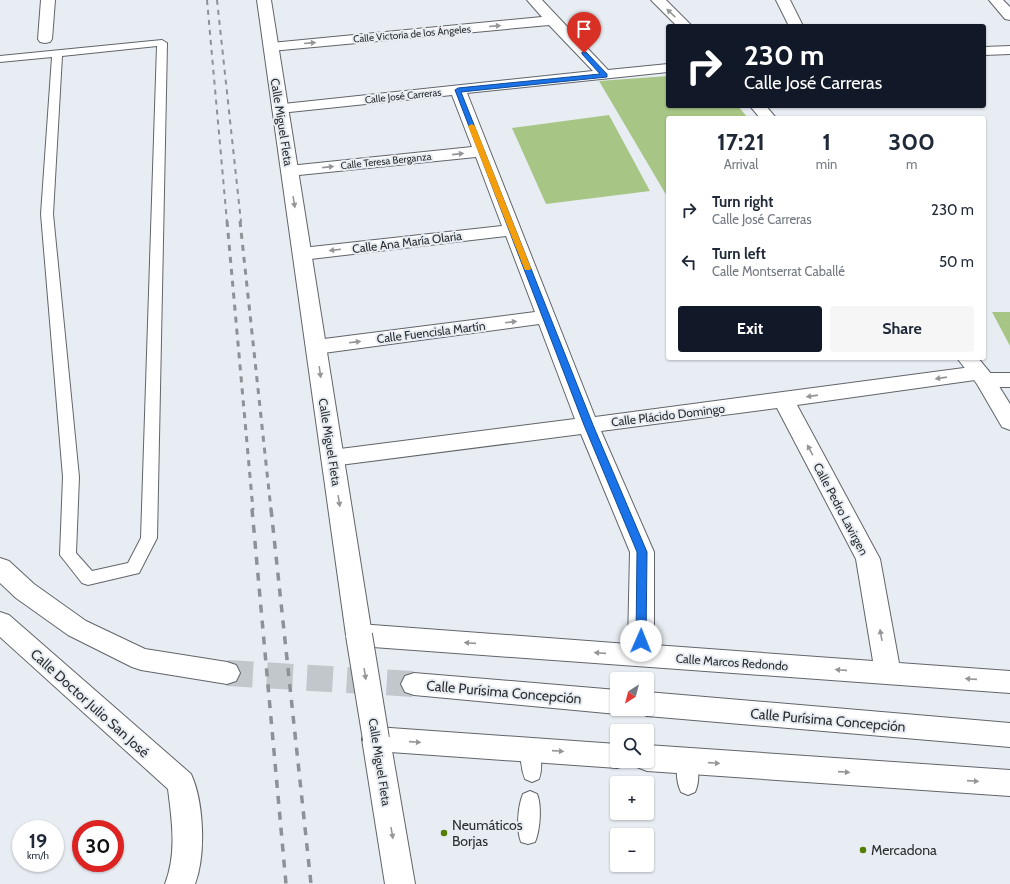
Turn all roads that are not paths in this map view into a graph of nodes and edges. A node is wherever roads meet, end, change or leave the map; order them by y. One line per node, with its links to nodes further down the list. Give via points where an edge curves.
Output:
1 (48, 0): 11 (street)
2 (264, 0): 12 (street, Calle Miguel Fleta)
3 (534, 0): 8 (street)
4 (658, 0): 9 (street, one-way to 4)
5 (996, 0): 7 (street)
6 (786, 5): 10 (street)
7 (1010, 16)
8 (553, 20): 12 (street, Calle Victoria de los Ángeles, one-way to 8); 18 (street)
9 (683, 24)
10 (795, 24)
11 (45, 39)
12 (271, 47): 20 (street, Calle Miguel Fleta)
13 (1010, 50): 14 (street)
14 (986, 51)
15 (57, 54): 15 (lane, via 47,214 71,477 68,555 88,578 133,568 149,538 162,43); 16 (lane)
16 (0, 59)
17 (666, 68): 18 (street, Calle José Carreras)
18 (605, 75): 19 (street, Calle José Carreras)
19 (458, 90): 20 (street, Calle José Carreras); 23 (street)
20 (280, 108): 24 (street, Calle Miguel Fleta)
21 (760, 108): 22 (street)
22 (766, 116)
23 (482, 152): 24 (street, Calle Teresa Berganza, one-way to 23); 25 (street)
24 (289, 170): 26 (street, Calle Miguel Fleta, one-way to 26)
25 (512, 230): 26 (street, Calle Ana María Olaria, one-way to 26); 27 (street)
26 (302, 254): 28 (street, Calle Miguel Fleta)
27 (547, 318): 28 (street, Calle Fuencisla Martín, one-way to 27); 33 (street)
28 (316, 347): 34 (street, Calle Miguel Fleta, one-way to 34)
29 (977, 370): 30 (street, Calle Plácido Domingo); 31 (street, Calle Plácido Domingo, one-way to 31); 32 (street)
30 (1010, 380)
31 (783, 400): 33 (street, Calle Plácido Domingo); 40 (street, Calle Pedro Lavirgen, one-way to 31, via 868,559)
32 (1010, 422)
33 (588, 425): 34 (street, Calle Plácido Domingo); 38 (street, via 642,552)
34 (332, 458): 37 (street, Calle Miguel Fleta, one-way to 37)
35 (0, 568): 39 (street, via 25,590 78,628 141,659)
36 (0, 622): 52 (street, Calle Doctor Julio San José, via 181,783 188,831 185,871)
37 (359, 635): 38 (street, Calle Marcos Redondo, one-way to 37); 46 (street, Calle Miguel Fleta, one-way to 46, bridge)
38 (641, 656): 40 (street, Calle Marcos Redondo, one-way to 38)
39 (227, 673)
40 (888, 673): 41 (street, Calle Marcos Redondo, one-way to 40)
41 (1010, 682)
42 (414, 684): 43 (street, Calle Purísima Concepción)
43 (610, 701)
44 (654, 705): 45 (street, Calle Purísima Concepción)
45 (1010, 735)
46 (376, 739): 47 (street, one-way to 47, via 531,761); 53 (street, Calle Miguel Fleta, one-way to 53)
47 (610, 756)
48 (654, 761): 49 (street, one-way to 49, via 688,773)
49 (1010, 783)
50 (530, 800): 51 (lane)
51 (528, 835)
52 (180, 884)
53 (400, 884)

